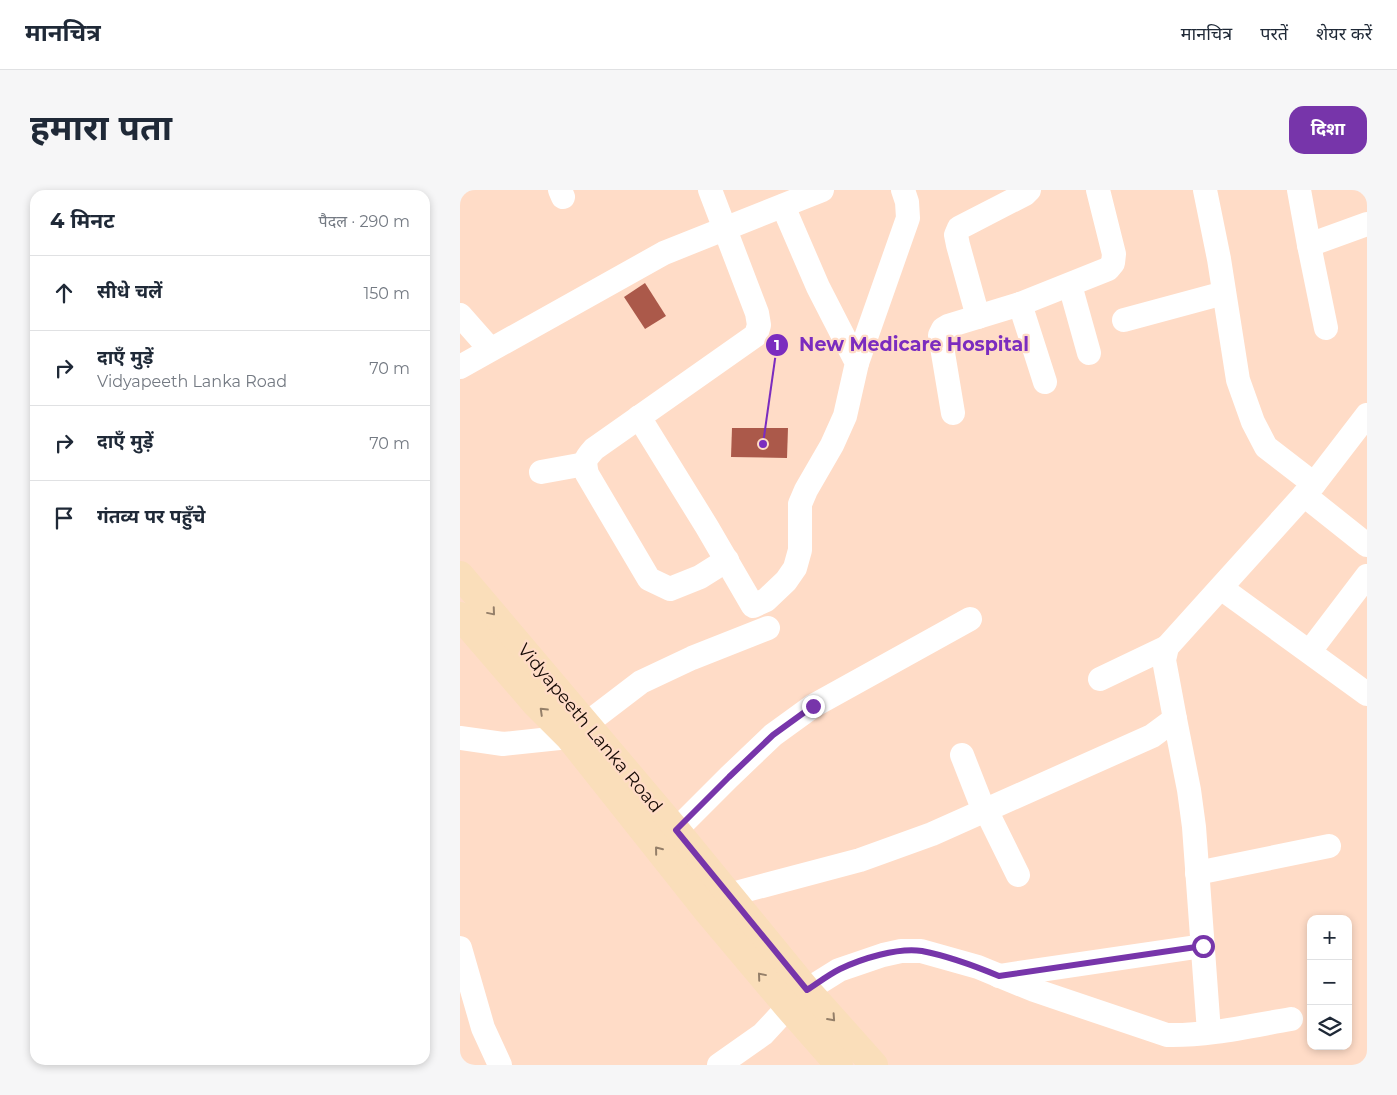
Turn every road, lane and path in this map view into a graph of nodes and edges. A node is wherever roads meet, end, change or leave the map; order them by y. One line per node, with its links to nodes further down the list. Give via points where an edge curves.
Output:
1 (710, 190): 10 (street)
2 (822, 190): 8 (street)
3 (903, 190): 21 (street, via 908,218)
4 (1029, 190): 16 (street, via 959,228 956,236)
5 (1098, 190): 12 (street, via 1114,254 1113,262 1108,269)
6 (1205, 190): 13 (street)
7 (1299, 190): 11 (street)
8 (783, 206): 10 (street); 21 (street, via 818,287)
9 (1367, 224): 11 (street)
10 (726, 229): 19 (street, via 664,254); 25 (street, via 757,313 759,325 756,335)
11 (1309, 245): 18 (street)
12 (1070, 285): 14 (street); 20 (street)
13 (1224, 293): 17 (street); 29 (street, via 1238,380 1253,422 1266,447)
14 (1020, 304): 16 (street); 23 (street)
15 (460, 315): 19 (street)
16 (978, 317): 24 (street, via 948,326 940,335)
17 (1124, 320)
18 (1326, 328)
19 (490, 349): 22 (street)
20 (1090, 353)
21 (857, 363): 31 (street, via 845,416 800,504 800,550 795,568 766,600 753,606)
22 (460, 367)
23 (1045, 382)
24 (953, 413)
25 (639, 417): 27 (street, via 594,449); 31 (street)
26 (1363, 429): 29 (street)
27 (585, 464): 28 (street); 31 (street, via 587,474 649,578 670,589 700,577)
28 (541, 472)
29 (1309, 490): 30 (street); 34 (street)
30 (1367, 545)
31 (727, 560)
32 (460, 575): 43 (main road, Vidyapeeth Lanka Road, one-way to 43)
33 (1367, 576): 39 (street)
34 (1221, 588): 38 (street); 39 (street)
35 (460, 616): 43 (main road, Vidyapeeth Lanka Road, one-way to 35, via 535,703)
36 (970, 619): 47 (street, via 813,706 767,741)
37 (768, 628): 43 (street, via 641,682)
38 (1167, 647): 40 (street); 42 (street, via 1164,660)
39 (1310, 651): 41 (street)
40 (1100, 679)
41 (1367, 694)
42 (1175, 719): 46 (street, via 1152,736); 49 (street, via 1189,790)
43 (577, 730): 44 (street, via 502,744); 47 (main road, Vidyapeeth Lanka Road); 55 (main road, Vidyapeeth Lanka Road, one-way to 43, via 702,905)
44 (460, 738)
45 (962, 756): 46 (street)
46 (985, 811): 50 (street); 51 (street, via 860,860)
47 (676, 830): 51 (main road, Vidyapeeth Lanka Road)
48 (1329, 846): 49 (street)
49 (1198, 873): 52 (street)
50 (1018, 875)
51 (728, 895): 55 (main road, Vidyapeeth Lanka Road)
52 (1203, 946): 54 (street); 57 (street)
53 (460, 948): 58 (street, via 483,1028)
54 (999, 976): 55 (street, via 921,951 900,951 838,970); 57 (street, via 1167,1035)
55 (797, 999): 59 (street, via 763,1034); 60 (main road, Vidyapeeth Lanka Road); 61 (main road, Vidyapeeth Lanka Road, one-way to 61)
56 (1290, 1019): 57 (street)
57 (1209, 1032)
58 (500, 1065)
59 (719, 1065)
60 (839, 1065)
61 (874, 1065)

